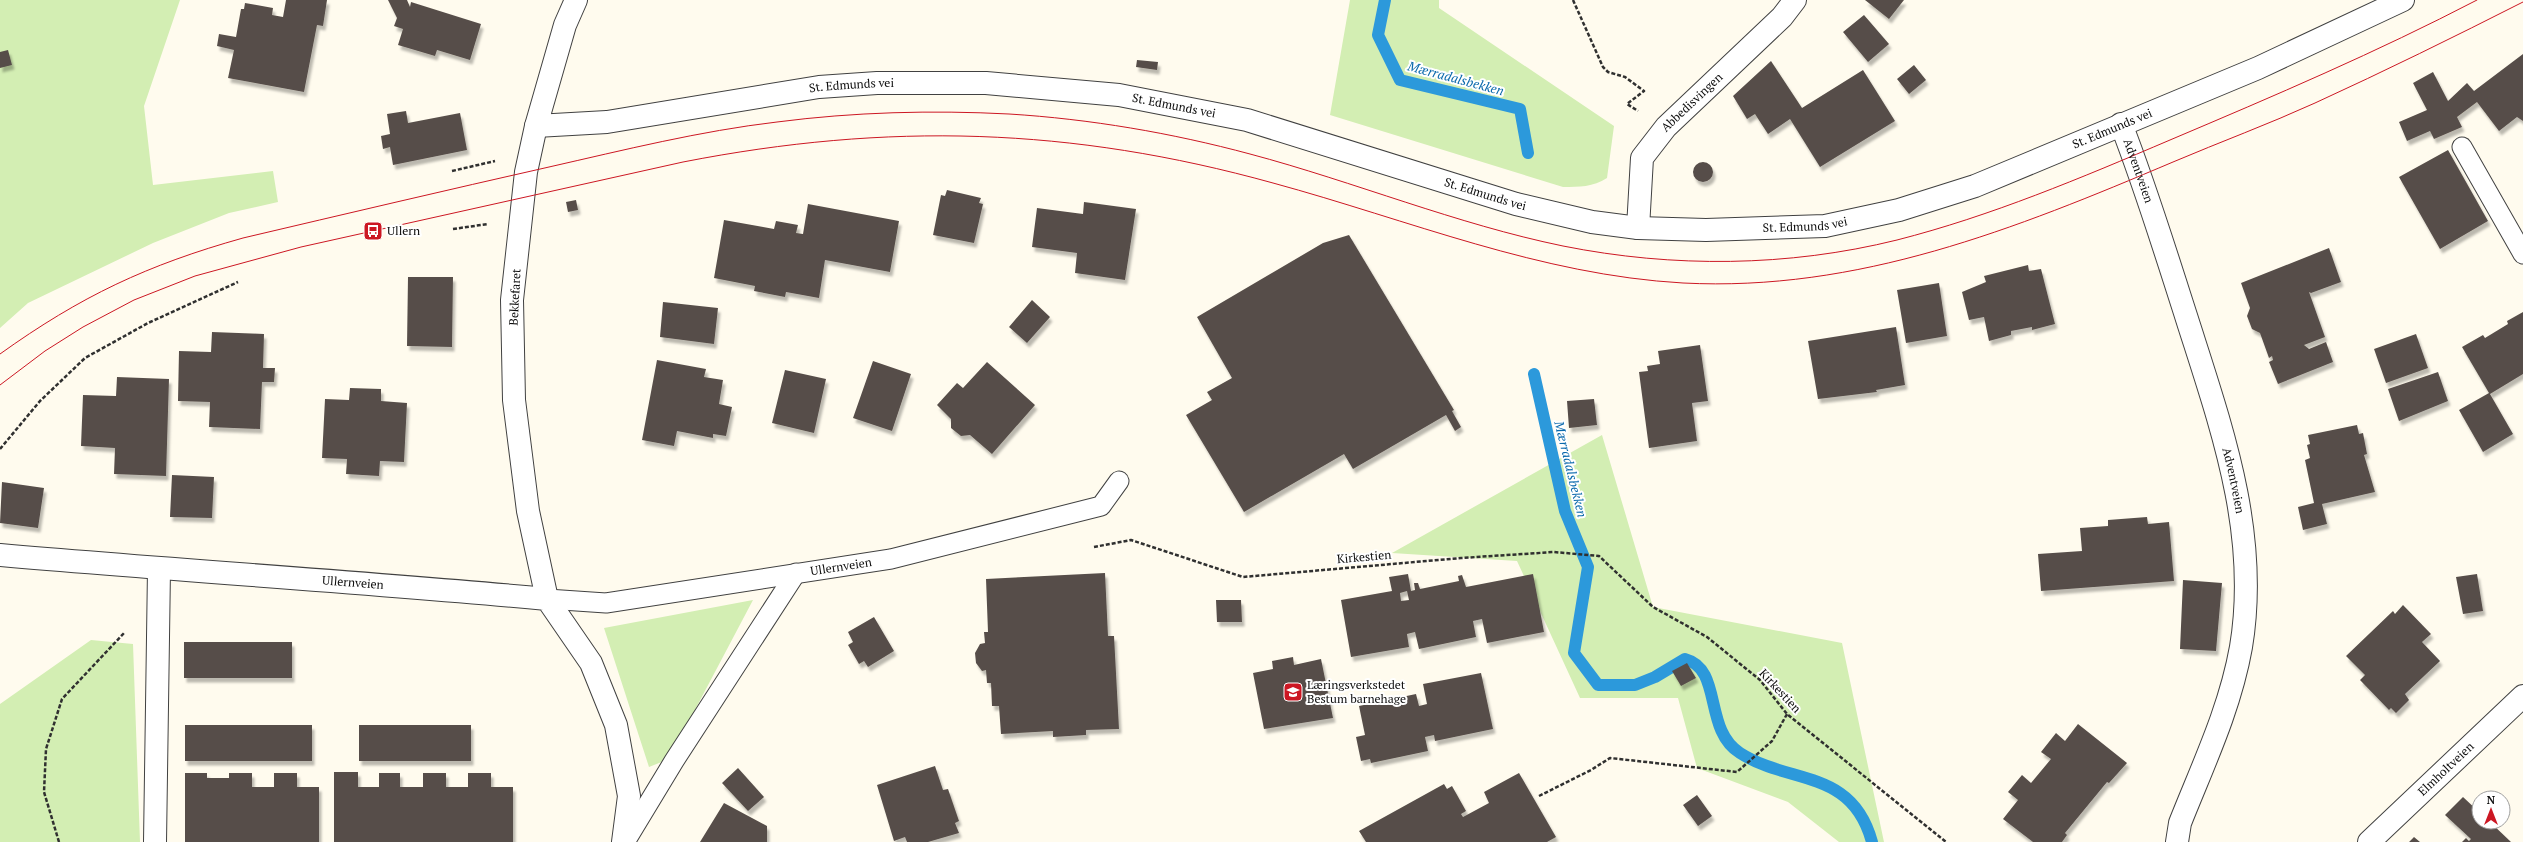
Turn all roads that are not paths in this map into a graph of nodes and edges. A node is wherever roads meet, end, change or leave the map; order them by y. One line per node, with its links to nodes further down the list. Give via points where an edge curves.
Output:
1 (576, 0): 5 (street, Bekkefaret, via 565,25)
2 (1795, 0): 7 (street, Abbedisvingen, via 1782,17 1666,127 1642,158)
3 (2403, 0): 4 (street, St. Edmunds vei, via 2258,68)
4 (2121, 124): 7 (street, St. Edmunds vei, via 1975,186 1899,210 1825,226 1713,230); 17 (street, Adventveien, via 2141,177 2223,432 2236,484 2244,534 2246,595 2241,646 2229,701 2180,823)
5 (536, 126): 7 (street, St. Edmunds vei, via 607,122 819,87 877,83 986,83 1119,95 1248,120 1516,204 1592,222); 13 (street, Bekkefaret, via 529,151 512,300 514,400 528,511)
6 (2462, 147): 8 (lane)
7 (1638, 228)
8 (2523, 254)
9 (1119, 481): 12 (lane, Ullernveien, via 1101,506 891,559)
10 (0, 555): 11 (street, Ullernveien)
11 (159, 569): 13 (street, Ullernveien, via 330,579); 15 (street)
12 (796, 573): 13 (lane, Ullernveien, via 606,603); 16 (lane, via 674,760)
13 (547, 598): 16 (street, via 591,663 616,726 629,796)
14 (2523, 696): 18 (street, Elmholtveien)
15 (155, 842)
16 (624, 842)
17 (2177, 842)
18 (2369, 842)

